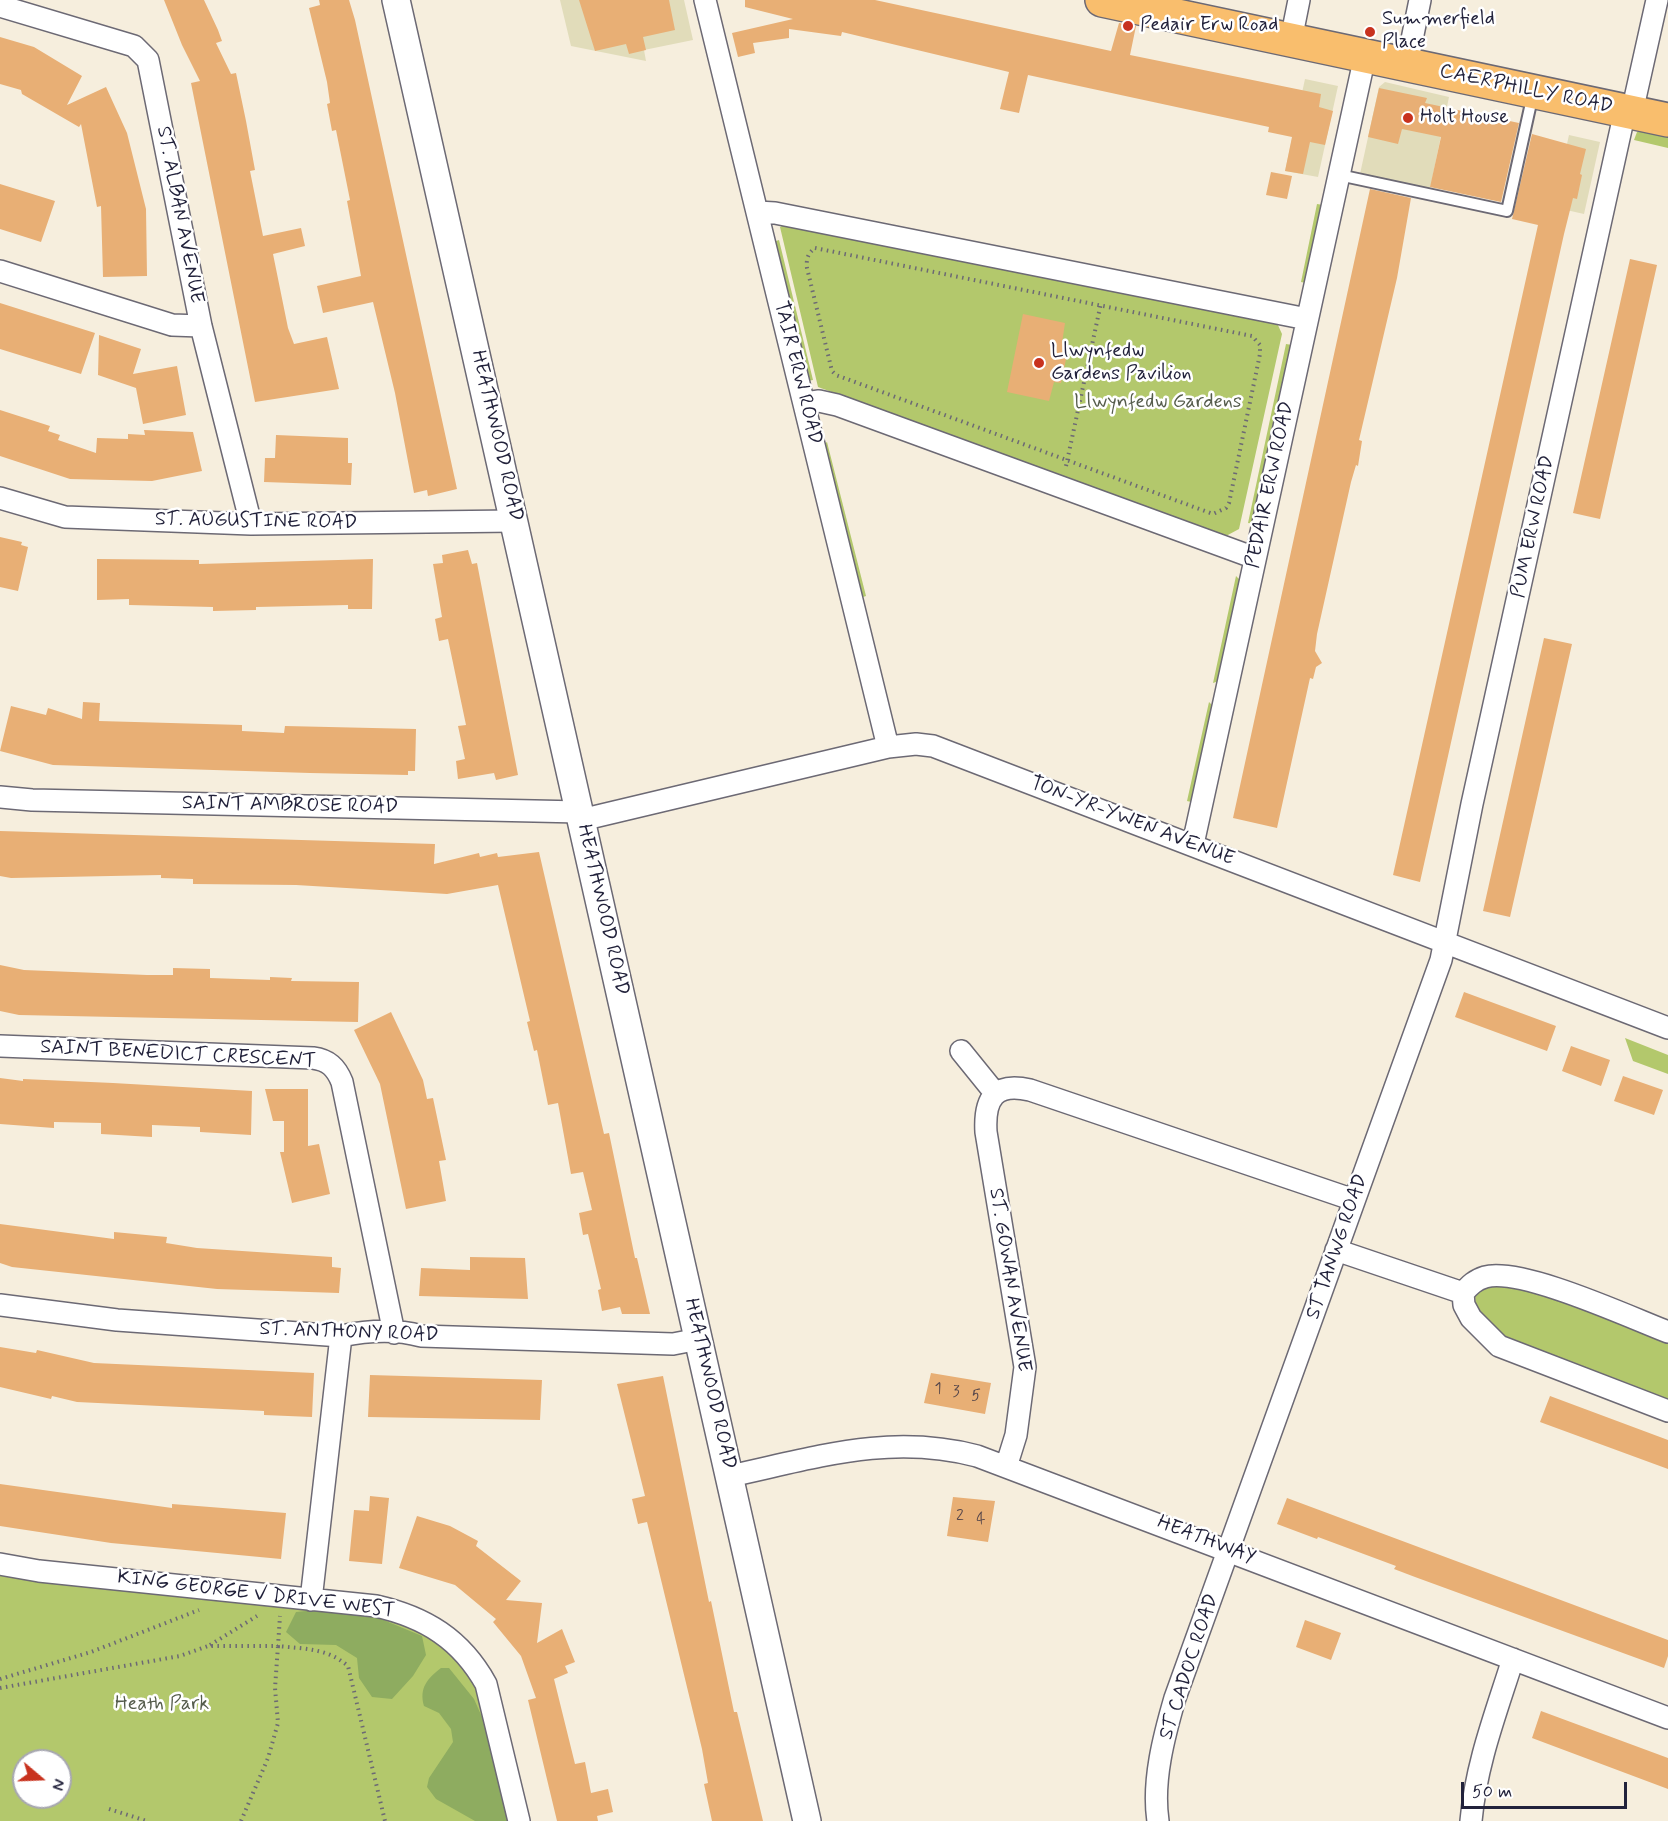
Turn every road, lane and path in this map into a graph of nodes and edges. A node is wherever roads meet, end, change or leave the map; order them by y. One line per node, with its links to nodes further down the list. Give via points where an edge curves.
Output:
1 (396, 0): 26 (street, HEATHWOOD ROAD)
2 (705, 0): 16 (street, TAIR ERW ROAD)
3 (1102, 0): 8 (main road, CAERPHILLY ROAD)
4 (1299, 0): 9 (street)
5 (1420, 0): 11 (street)
6 (1657, 0): 13 (street, PUM ERW ROAD)
7 (0, 6): 21 (street, ST. ALBAN AVENUE, via 134,46 148,60)
8 (1167, 7): 9 (main road, CAERPHILLY ROAD)
9 (1291, 40): 10 (main road, CAERPHILLY ROAD)
10 (1365, 56): 11 (main road, CAERPHILLY ROAD); 15 (street, PEDAIR ERW ROAD)
11 (1407, 64): 12 (main road, CAERPHILLY ROAD)
12 (1533, 91): 13 (main road, CAERPHILLY ROAD); 15 (lane, via 1507,212)
13 (1629, 112): 14 (main road, CAERPHILLY ROAD); 33 (street, PUM ERW ROAD)
14 (1668, 120)
15 (1339, 175): 20 (street, PEDAIR ERW ROAD)
16 (757, 212): 20 (street); 22 (street, TAIR ERW ROAD)
17 (0, 271): 21 (street, via 172,325)
18 (1102, 296): 19 (path)
19 (1101, 305): 23 (path); 23 (path, via 1257,340 1260,354 1229,503 1213,514); 23 (path, via 815,248 806,260 836,375)
20 (1307, 319): 28 (street, PEDAIR ERW ROAD)
21 (201, 326): 27 (street, ST. ALBAN AVENUE)
22 (805, 403): 28 (street, via 837,405); 29 (street, TAIR ERW ROAD)
23 (1068, 458): 24 (path)
24 (1066, 468)
25 (0, 498): 27 (street, ST. AUGUSTINE ROAD, via 65,517)
26 (515, 521): 27 (street, ST. AUGUSTINE ROAD); 31 (street, HEATHWOOD ROAD)
27 (251, 524)
28 (1255, 558): 32 (street, PEDAIR ERW ROAD)
29 (888, 747): 31 (street, TON-YR-YWEN AVENUE); 32 (street, TON-YR-YWEN AVENUE, via 933,746)
30 (0, 796): 31 (street, SAINT AMBROSE ROAD)
31 (581, 816): 45 (street, HEATHWOOD ROAD)
32 (1193, 844): 33 (street, TON-YR-YWEN AVENUE)
33 (1444, 943): 34 (street, TON-YR-YWEN AVENUE); 38 (street, ST TANWG ROAD)
34 (1668, 1028)
35 (0, 1046): 43 (street, SAINT BENEDICT CRESCENT, via 313,1058 329,1063 342,1082)
36 (962, 1051): 37 (street)
37 (995, 1093): 38 (street, via 1015,1086 1030,1090); 47 (street, ST. GOWAN AVENUE, via 985,1116 986,1132 1025,1367 1016,1435)
38 (1354, 1200): 39 (street, ST TANWG ROAD)
39 (1336, 1250): 40 (street); 49 (street, ST TANWG ROAD)
40 (1463, 1293): 42 (street, via 1473,1281 1486,1276 1523,1277); 46 (street, via 1471,1318 1499,1346)
41 (0, 1305): 44 (street, ST. ANTHONY ROAD, via 117,1320)
42 (1668, 1332)
43 (394, 1333): 44 (street, ST. ANTHONY ROAD); 45 (street, ST. ANTHONY ROAD, via 673,1344)
44 (341, 1336): 51 (street)
45 (699, 1339): 48 (street, HEATHWOOD ROAD)
46 (1668, 1411)
47 (1006, 1467): 48 (street, HEATHWAY, via 952,1450 881,1447 821,1454); 49 (street, HEATHWAY)
48 (730, 1476): 68 (street, HEATHWOOD ROAD)
49 (1230, 1551): 59 (street, HEATHWAY); 69 (street, ST CADOC ROAD, via 1167,1724 1158,1784)
50 (0, 1564): 51 (street, KING GEORGE V DRIVE WEST)
51 (311, 1600): 67 (street, KING GEORGE V DRIVE WEST, via 402,1612 442,1631 459,1646 486,1684)
52 (203, 1609): 60 (path, via 91,1652)
53 (245, 1615): 54 (path)
54 (258, 1616): 55 (path); 57 (path)
55 (266, 1616)
56 (274, 1616): 58 (path, via 282,1617)
57 (208, 1646): 58 (path); 61 (path, via 180,1656)
58 (278, 1646): 65 (path, via 278,1723 268,1758); 66 (path, via 322,1650 348,1666)
59 (1513, 1659): 62 (street, HEATHWAY); 70 (street, via 1486,1739)
60 (0, 1679)
61 (0, 1689)
62 (1668, 1718)
63 (109, 1809): 64 (path)
64 (147, 1821)
65 (241, 1821)
66 (385, 1821)
67 (519, 1821)
68 (807, 1821)
69 (1158, 1821)
70 (1471, 1821)

